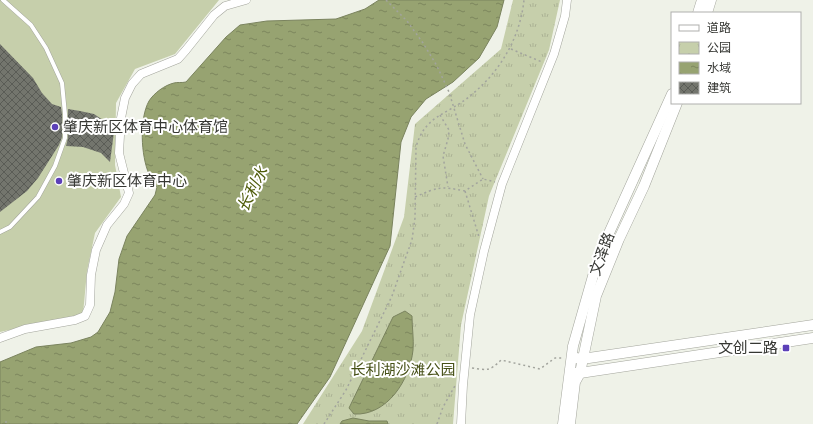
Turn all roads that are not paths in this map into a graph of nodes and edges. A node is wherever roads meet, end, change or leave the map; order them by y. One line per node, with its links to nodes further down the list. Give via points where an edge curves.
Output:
1 (3, 0): 10 (lane, via 31,25 46,48 62,83 65,138 55,166 38,197 10,227)
2 (246, 0): 12 (street, via 225,6 214,15 178,59 142,74 132,84 125,98 121,118 119,153 129,193 107,226 96,250 91,275 90,305 85,316 25,329)
3 (567, 0): 17 (street, via 554,54 502,184 484,251 472,308)
4 (702, 0): 6 (street)
5 (711, 0): 7 (street)
6 (698, 12)
7 (707, 12)
8 (671, 96): 14 (street, 文泽路, via 609,233 593,276 573,346)
9 (677, 104): 14 (street, 文泽路, via 596,296)
10 (0, 232)
11 (813, 325): 14 (street)
12 (0, 338)
13 (813, 338): 16 (street)
14 (577, 358): 15 (street, 文泽路); 16 (street, 文泽路)
15 (569, 372): 16 (street); 18 (street, 文泽路)
16 (580, 373): 19 (street, 文泽路, via 575,382)
17 (461, 424)
18 (563, 424)
19 (570, 424)

